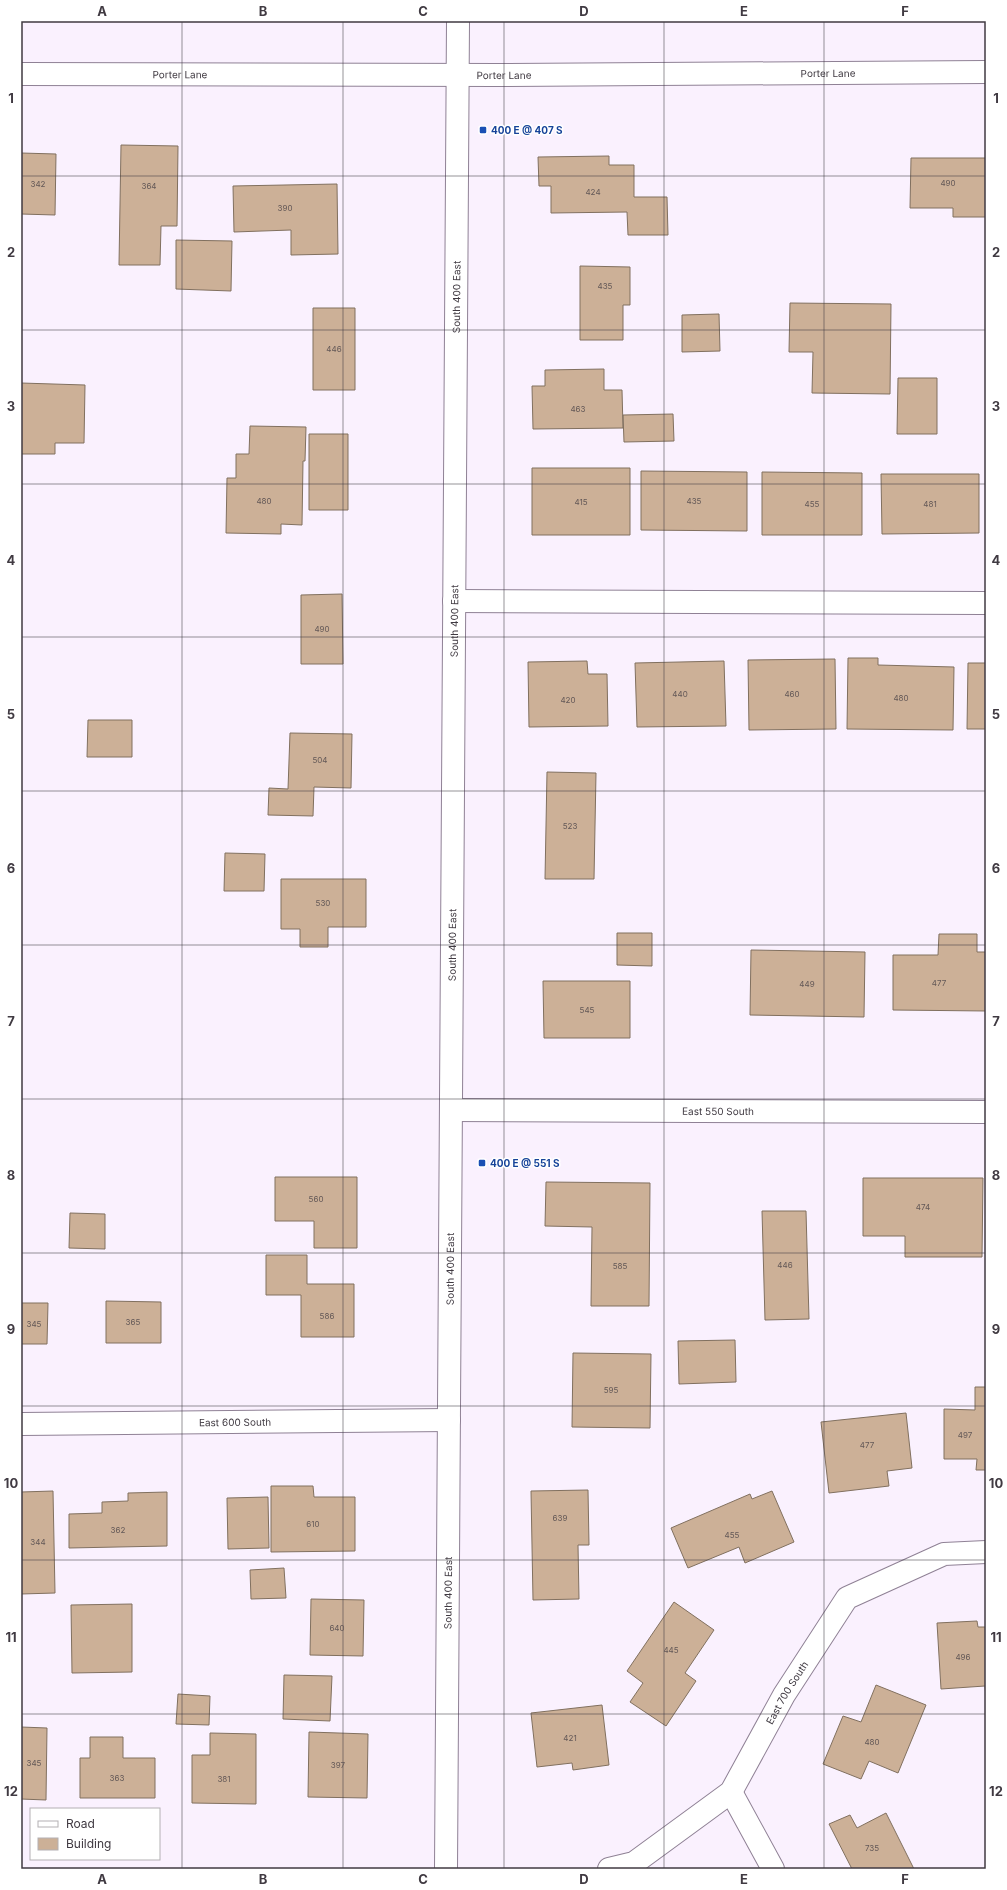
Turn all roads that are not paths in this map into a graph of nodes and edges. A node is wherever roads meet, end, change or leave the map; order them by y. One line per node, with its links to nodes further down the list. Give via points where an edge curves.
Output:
1 (458, 21): 4 (street, South 400 East)
2 (986, 72): 4 (street, Porter Lane)
3 (21, 74): 4 (street, Porter Lane)
4 (458, 75): 5 (street, South 400 East)
5 (454, 601): 6 (street); 7 (street, South 400 East)
6 (986, 603)
7 (451, 1110): 8 (street, East 550 South); 9 (street, South 400 East)
8 (986, 1112)
9 (448, 1420): 10 (street, East 600 South); 13 (street, South 400 East)
10 (21, 1424)
11 (986, 1552): 12 (street, East 700 South, via 944,1554 847,1598 784,1695)
12 (731, 1792): 14 (street, East 700 South, via 634,1863); 15 (street)
13 (446, 1869)
14 (609, 1869)
15 (773, 1869)

